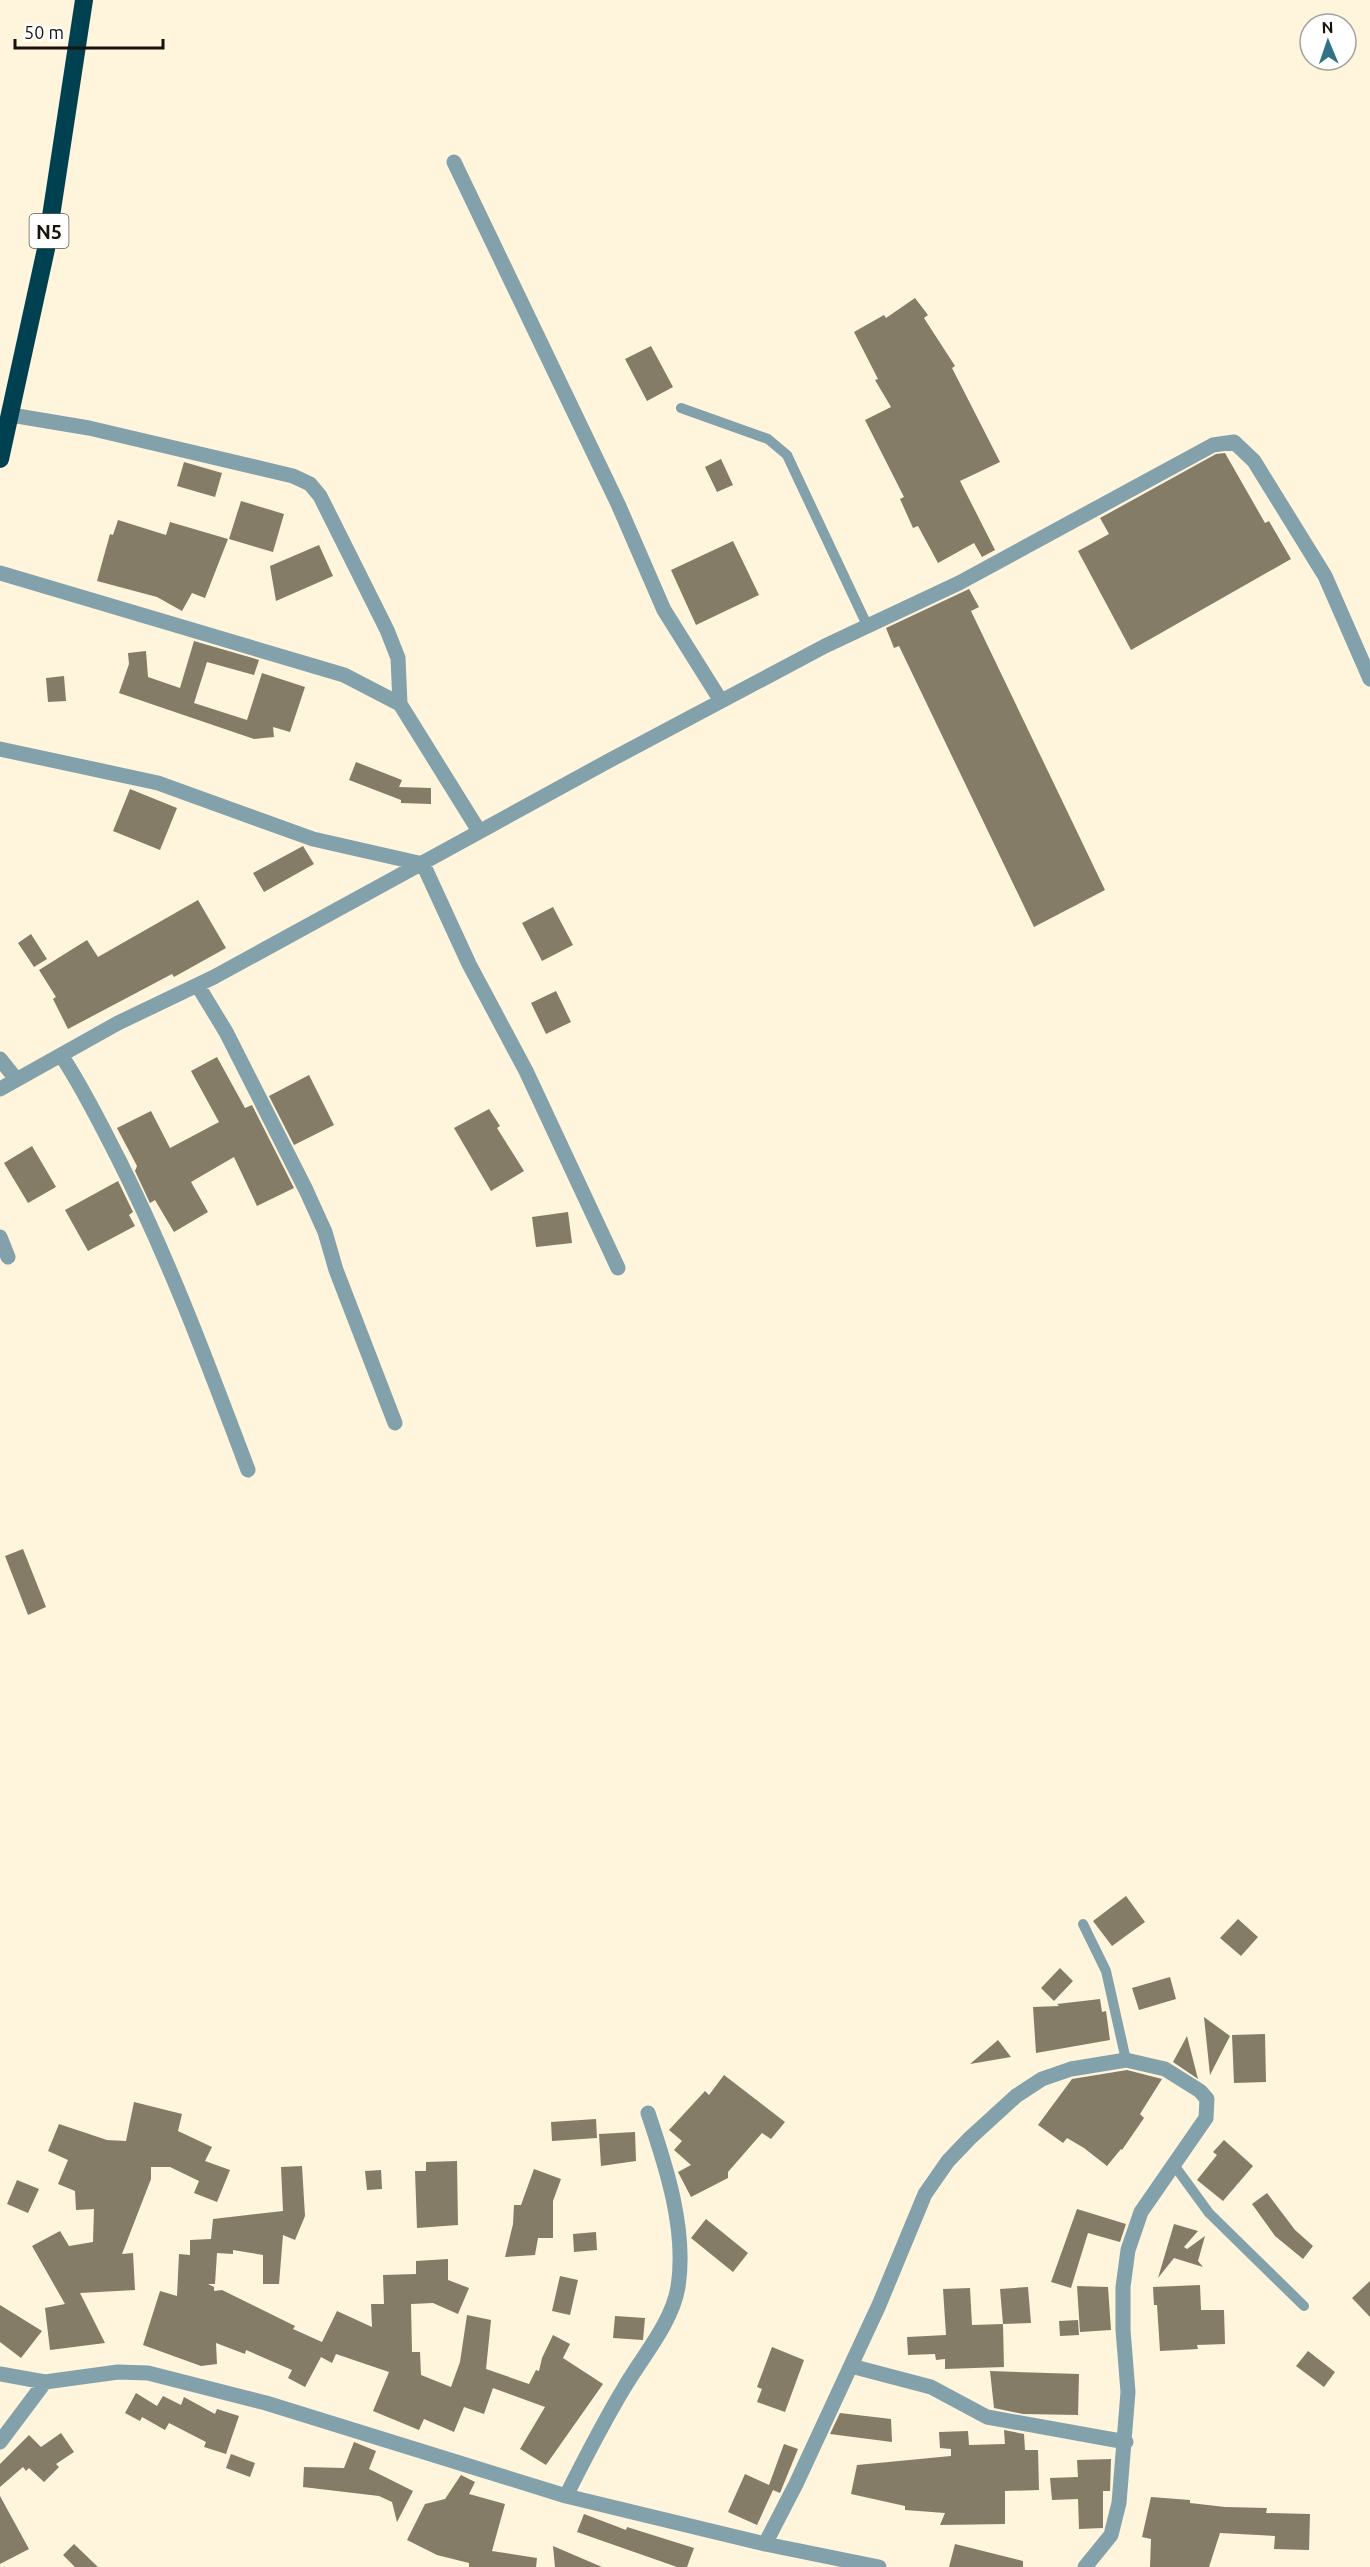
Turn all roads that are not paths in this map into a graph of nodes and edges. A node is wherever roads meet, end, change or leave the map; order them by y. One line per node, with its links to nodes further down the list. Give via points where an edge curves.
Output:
1 (84, 0): 4 (highway, N5, via 46,249)
2 (454, 162): 9 (street, via 618,504 664,610)
3 (681, 408): 7 (lane, via 768,439 787,455)
4 (11, 415): 5 (highway, N5); 10 (street, via 100,430 293,476 310,484 334,522 387,630 398,658)
5 (0, 459)
6 (0, 573): 10 (street, via 344,675)
7 (867, 625): 8 (street, via 959,583 1213,445 1234,442 1254,461 1325,576); 9 (street)
8 (1370, 679)
9 (721, 701): 12 (street)
10 (400, 704): 12 (street)
11 (0, 749): 13 (street, via 158,783 313,839)
12 (479, 831): 13 (street)
13 (423, 864): 14 (street); 21 (street)
14 (198, 986): 15 (street); 22 (street, via 232,1041 306,1190)
15 (61, 1055): 17 (street); 23 (street, via 86,1094 145,1212 182,1296)
16 (0, 1059): 17 (street)
17 (16, 1079): 18 (street)
18 (0, 1089)
19 (0, 1237): 20 (street)
20 (8, 1257)
21 (618, 1268)
22 (395, 1423)
23 (248, 1470)
24 (1083, 1924): 25 (lane, via 1106,1971)
25 (1126, 2060): 27 (street, via 1165,2069 1207,2099 1206,2118); 29 (street, via 1071,2068 1042,2079 1016,2096 948,2161 925,2193)
26 (648, 2113): 34 (street, via 669,2175 678,2247 678,2288 667,2317 616,2400)
27 (1174, 2165): 28 (lane, via 1209,2213); 33 (street, via 1141,2212 1128,2250 1123,2298)
28 (1304, 2306)
29 (851, 2366): 33 (street, via 923,2384 987,2417); 35 (street)
30 (0, 2374): 31 (street)
31 (45, 2382): 32 (street); 34 (street, via 118,2372 148,2373 266,2403)
32 (0, 2442)
33 (1126, 2442): 37 (street, via 1119,2503 1110,2535)
34 (566, 2496): 35 (street)
35 (765, 2544): 36 (street)
36 (879, 2567)
37 (1085, 2567)

